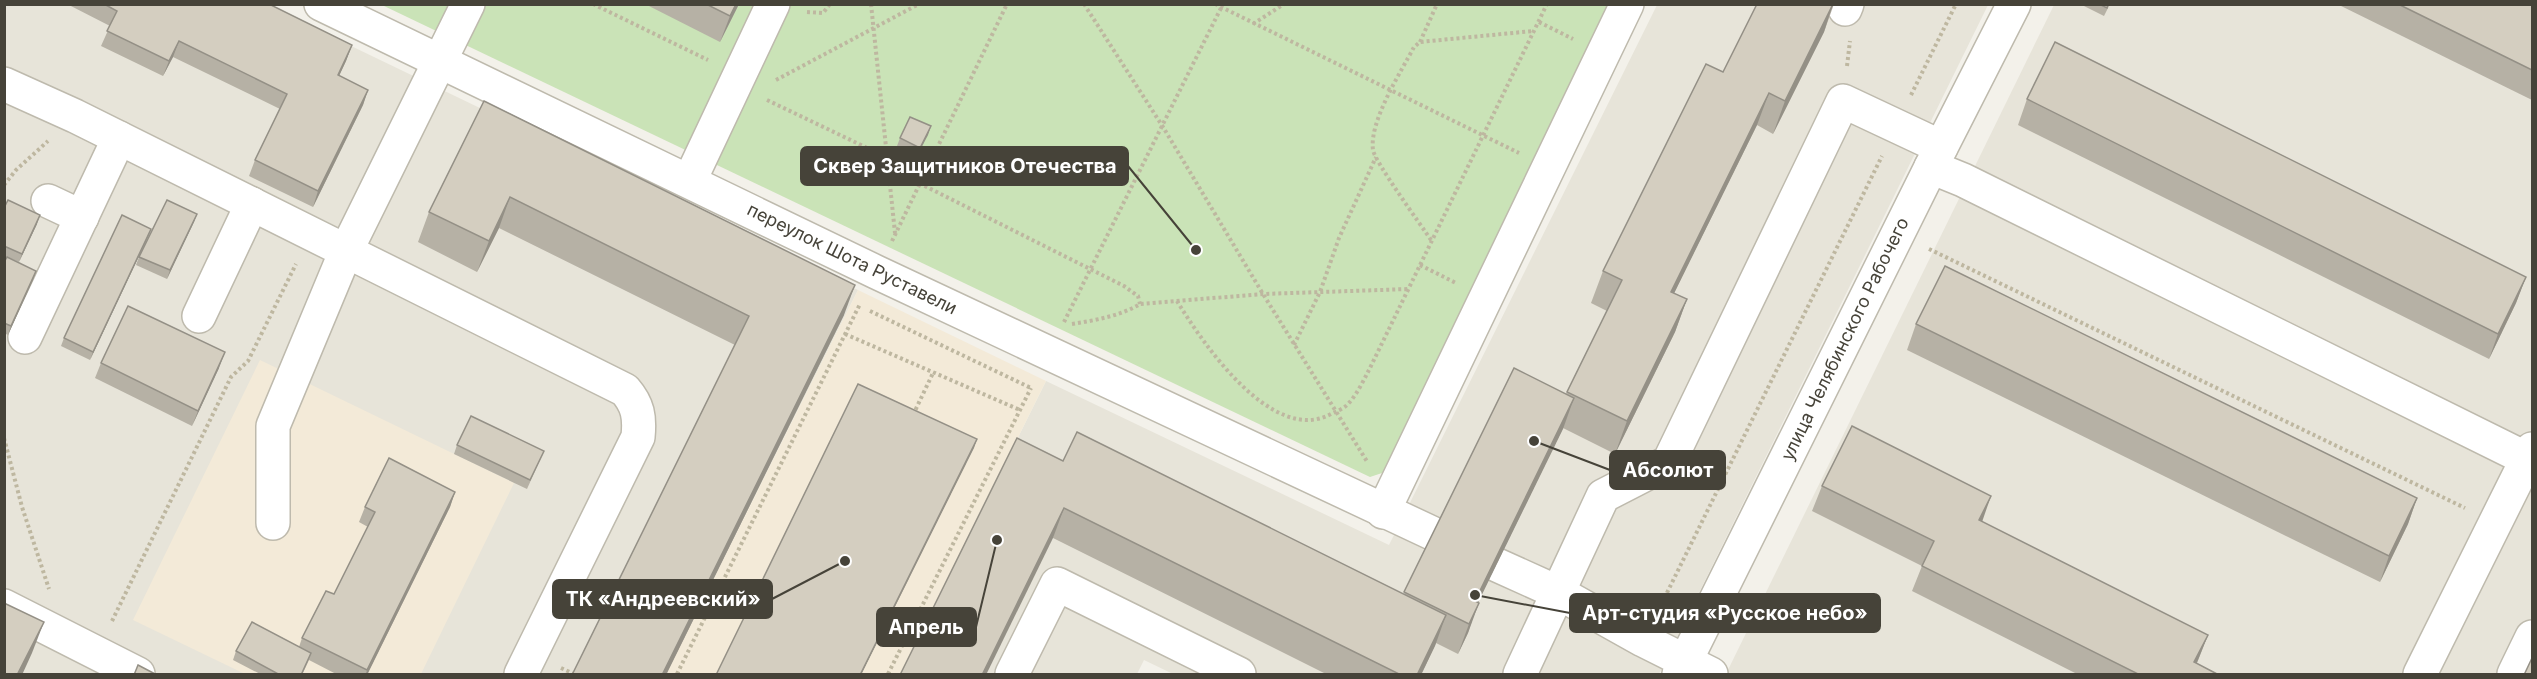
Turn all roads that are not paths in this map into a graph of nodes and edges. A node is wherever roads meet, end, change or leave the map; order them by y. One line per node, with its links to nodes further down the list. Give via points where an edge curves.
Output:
1 (321, 4): 6 (street, переулок Шота Руставели)
2 (468, 4): 6 (street)
3 (1627, 4): 18 (street)
4 (2014, 4): 9 (street, улица Челябинского Рабочего)
5 (787, 8): 10 (street, via 749,85)
6 (439, 62): 10 (street, переулок Шота Руставели); 14 (street)
7 (4, 84): 8 (street)
8 (119, 138): 12 (street); 13 (street)
9 (1936, 157): 17 (street, via 1963,180); 22 (street, via 1896,126 1844,101 1669,462 1603,496); 25 (street, улица Челябинского Рабочего)
10 (690, 180): 18 (street, переулок Шота Руставели, via 876,272 1056,339)
11 (48, 201): 13 (street)
12 (252, 204): 14 (street); 15 (street)
13 (82, 217): 16 (street)
14 (346, 251): 19 (street, via 273,426); 27 (street, via 625,390 636,403 638,437)
15 (199, 316)
16 (25, 337)
17 (2530, 454): 31 (street)
18 (1383, 512): 20 (street, переулок Шота Руставели)
19 (273, 523)
20 (1436, 535)
21 (1497, 565): 22 (street)
22 (1559, 593): 25 (street); 30 (street)
23 (4, 606): 26 (street)
24 (2532, 637): 32 (street)
25 (1691, 671)
26 (138, 675)
27 (520, 675)
28 (1012, 675): 29 (street, via 1057,584)
29 (1239, 675)
30 (1520, 675)
31 (2420, 675)
32 (2514, 675)

